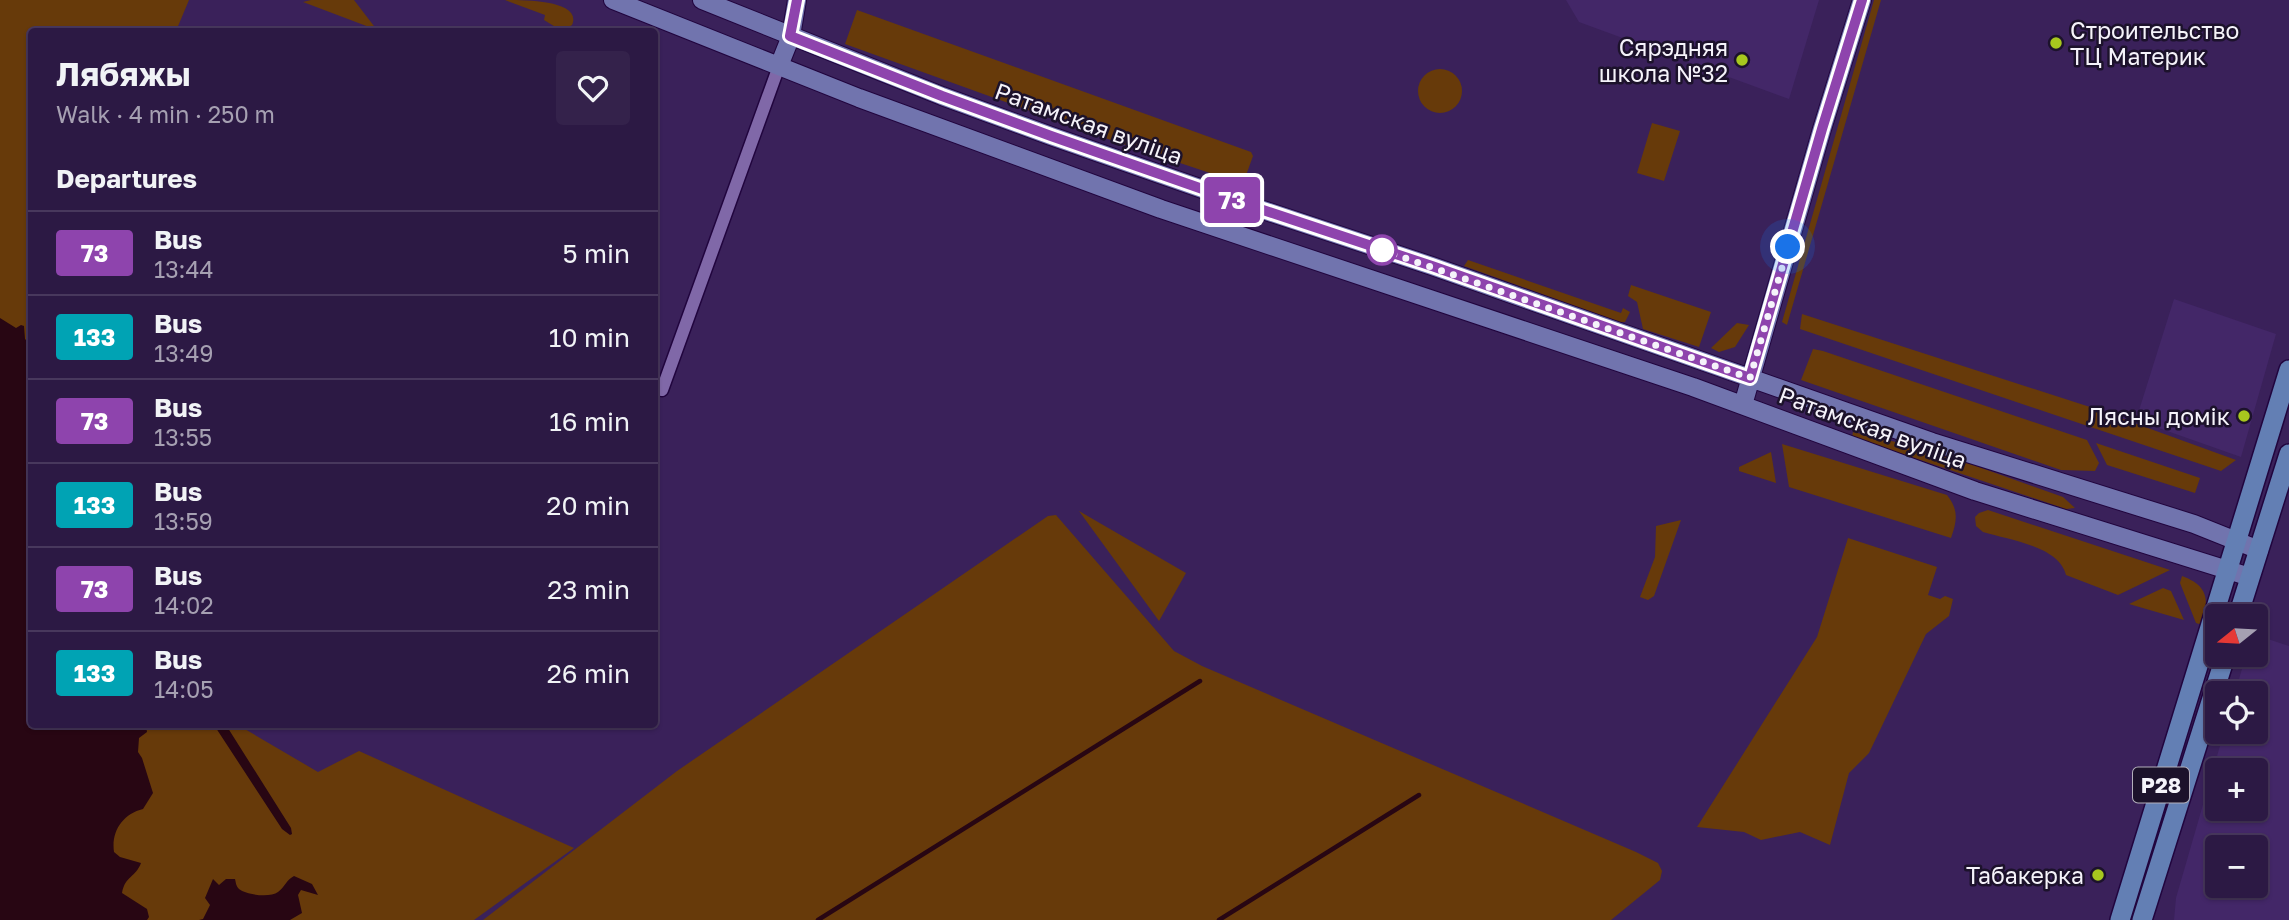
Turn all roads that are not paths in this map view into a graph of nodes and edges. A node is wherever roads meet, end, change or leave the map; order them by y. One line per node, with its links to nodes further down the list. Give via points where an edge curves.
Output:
1 (613, 0): 6 (main road, Ратамская вуліца)
2 (702, 0): 5 (main road, Ратамская вуліца)
3 (797, 0): 5 (main road)
4 (1861, 0): 8 (main road)
5 (790, 36): 6 (main road); 8 (main road, Ратамская вуліца, via 1051,136)
6 (779, 66): 9 (street); 10 (main road, Ратамская вуліца, via 1161,209)
7 (2289, 370): 12 (main road, Р28)
8 (1750, 378): 10 (main road); 12 (main road, Ратамская вуліца)
9 (662, 390)
10 (1742, 405): 14 (main road, Ратамская вуліца, via 1975,491)
11 (2289, 454): 13 (main road)
12 (2237, 540): 13 (main road, Ратамская вуліца); 14 (main road, Р28)
13 (2259, 550): 15 (main road)
14 (2227, 570): 15 (main road, Ратамская вуліца); 18 (main road, Р28)
15 (2250, 578): 16 (main road)
16 (2242, 604)
17 (2222, 667): 19 (main road, Р28)
18 (2120, 920)
19 (2142, 920)

